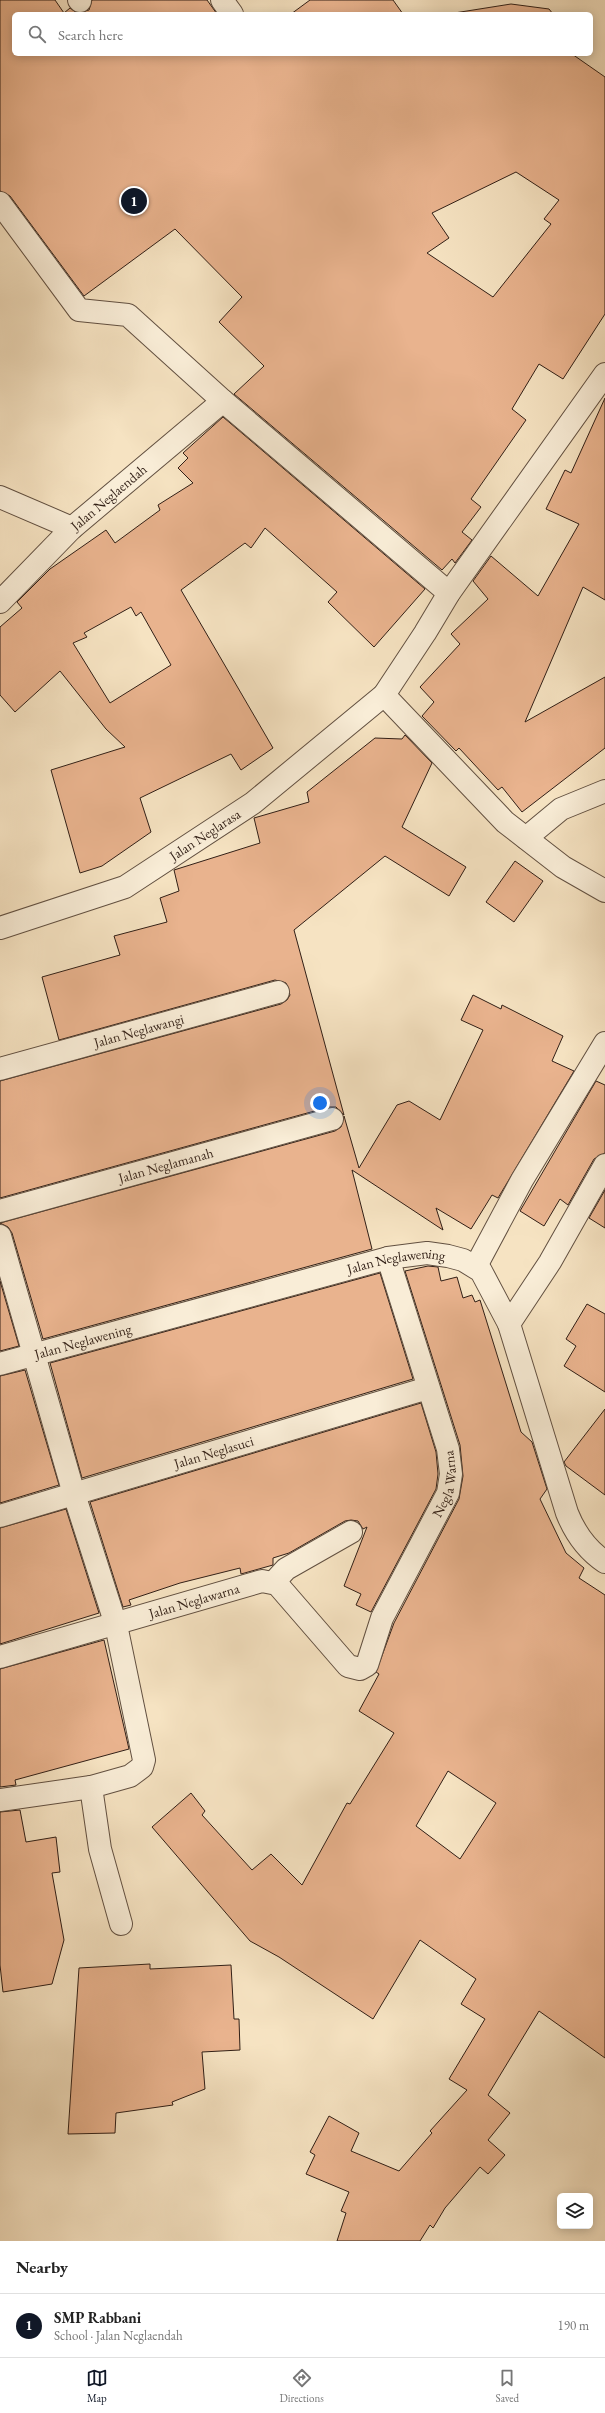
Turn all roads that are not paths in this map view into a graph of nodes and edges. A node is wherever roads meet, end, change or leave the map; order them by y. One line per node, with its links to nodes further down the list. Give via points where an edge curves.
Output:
1 (222, 0): 2 (street)
2 (231, 12)
3 (0, 203): 5 (street, via 79,310 128,315)
4 (605, 374): 8 (street, Jalan Neglarasa)
5 (223, 401): 7 (street, Jalan Neglaendah); 8 (street)
6 (0, 497): 7 (street)
7 (72, 528): 9 (street, Jalan Neglaendah)
8 (449, 593): 10 (street, Jalan Neglarasa, via 426,633)
9 (0, 602)
10 (384, 694): 12 (street, via 505,822); 14 (street, Jalan Neglarasa, via 253,803 124,887)
11 (605, 790): 12 (street, via 561,809)
12 (526, 838): 13 (street, via 563,867)
13 (605, 891)
14 (0, 928)
15 (278, 992): 17 (street, Jalan Neglawangi)
16 (605, 1043): 23 (street, via 522,1180)
17 (0, 1069)
18 (332, 1119): 20 (street, Jalan Neglamanah)
19 (605, 1165): 24 (street, via 550,1262)
20 (0, 1211)
21 (0, 1236): 25 (street)
22 (388, 1258): 23 (street, Jalan Neglawening, via 427,1253 463,1260); 25 (street, Jalan Neglawening); 27 (street, Negla Warna)
23 (476, 1266): 24 (street, via 489,1283)
24 (509, 1324): 31 (street, via 567,1513 575,1531 596,1556)
25 (35, 1354): 26 (street, Jalan Neglawening); 28 (street)
26 (0, 1364)
27 (428, 1388): 28 (street, Jalan Neglasuci); 32 (street, Negla Warna, via 448,1449 451,1474 448,1493 382,1618 367,1665 360,1669 348,1666)
28 (74, 1494): 29 (street, Jalan Neglasuci); 33 (street)
29 (0, 1516)
30 (351, 1532): 32 (street, via 286,1569)
31 (605, 1562)
32 (274, 1582): 33 (street, Jalan Neglawarna, via 262,1581)
33 (116, 1625): 34 (street, Jalan Neglawarna); 35 (street, via 144,1764 130,1776)
34 (0, 1657)
35 (91, 1787): 36 (street); 37 (street, via 100,1848)
36 (0, 1800)
37 (121, 1924)

